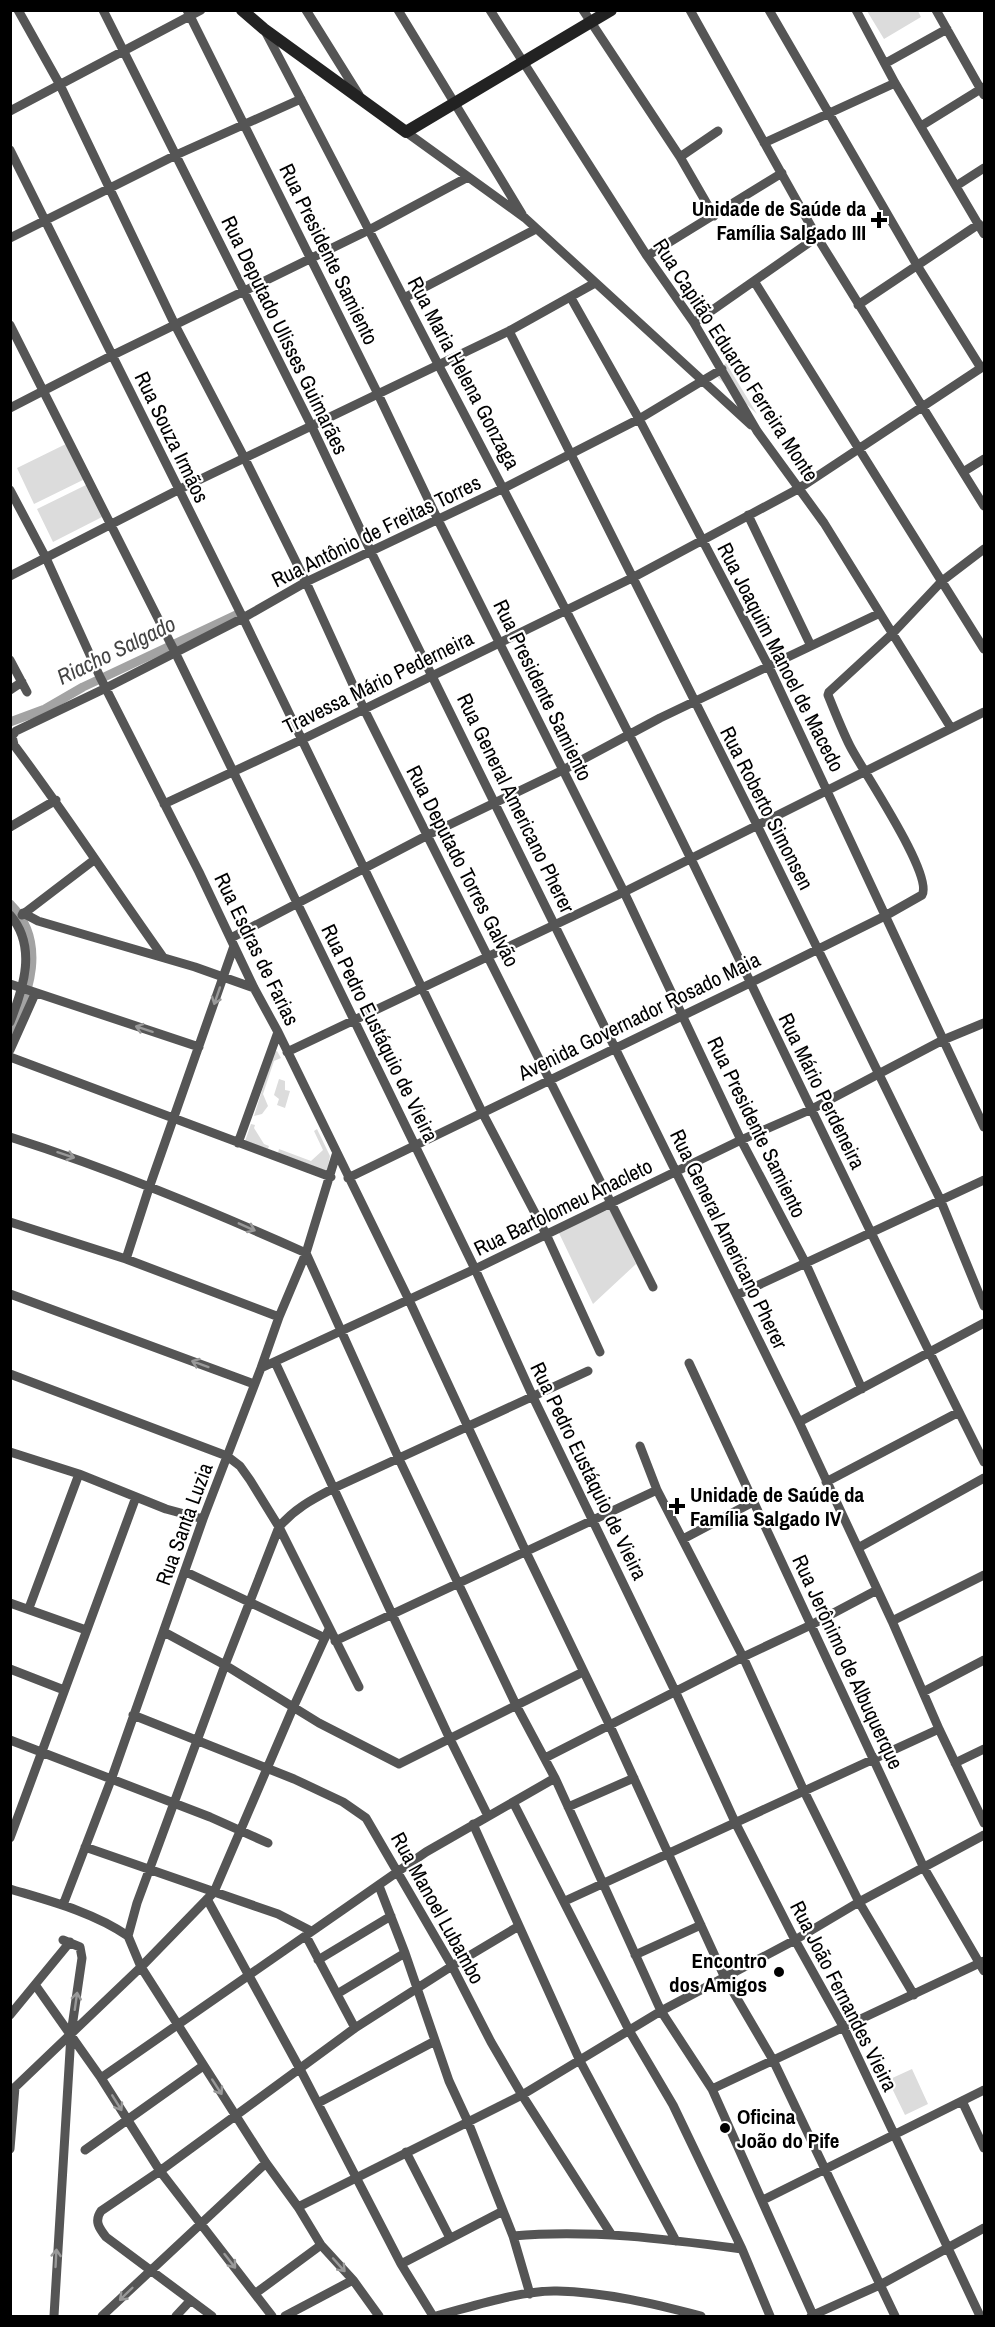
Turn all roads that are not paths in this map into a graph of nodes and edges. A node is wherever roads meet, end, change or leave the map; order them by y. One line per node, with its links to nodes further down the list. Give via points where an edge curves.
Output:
1 (18, 10): 22 (street, Rua Deputado Torres Galvão)
2 (104, 10): 18 (street, Rua Deputado Ulisses Guimarães)
3 (201, 10): 14 (street)
4 (242, 10): 16 (street)
5 (306, 10): 24 (street)
6 (398, 10): 26 (street)
7 (490, 10): 19 (street, Rua Capitão Eduardo Ferreira Monte)
8 (583, 10): 15 (street)
9 (611, 10): 15 (street)
10 (690, 10): 33 (street)
11 (769, 10): 28 (street)
12 (856, 10): 20 (street)
13 (936, 10): 17 (street)
14 (188, 14): 18 (street); 29 (street, Rua Presidente Samiento)
15 (591, 22): 19 (street); 36 (street)
16 (264, 29): 24 (street); 25 (street, Rua Maria Helena Gonzaga)
17 (947, 29): 20 (street); 23 (street)
18 (124, 50): 22 (street); 35 (street, Rua Deputado Ulisses Guimarães)
19 (523, 63): 26 (street); 51 (street, Rua Capitão Eduardo Ferreira Monte)
20 (886, 63): 21 (street)
21 (896, 83): 28 (street); 30 (street)
22 (60, 85): 27 (street); 41 (street, Rua Deputado Torres Galvão)
23 (983, 90): 30 (street)
24 (359, 96): 32 (street)
25 (301, 99): 29 (street); 47 (street, Rua Maria Helena Gonzaga)
26 (455, 101): 32 (street); 43 (street)
27 (10, 111)
28 (828, 113): 33 (street); 53 (street)
29 (244, 124): 35 (street); 52 (street, Rua Presidente Samiento)
30 (921, 126): 40 (street)
31 (718, 131): 36 (street)
32 (406, 132): 39 (street)
33 (764, 143): 38 (street)
34 (10, 150): 44 (street, Rua Souza Irmãos)
35 (176, 155): 41 (street); 56 (street, Rua Deputado Ulisses Guimarães)
36 (680, 157): 42 (street)
37 (984, 168): 40 (street)
38 (782, 173): 42 (street); 49 (street)
39 (468, 177): 43 (street); 47 (street)
40 (956, 186): 45 (street)
41 (109, 189): 44 (street); 62 (street, Rua Deputado Torres Galvão)
42 (714, 216): 51 (street)
43 (525, 218): 46 (street)
44 (45, 221): 50 (street); 64 (street, Rua Souza Irmãos)
45 (979, 225): 48 (street); 53 (street)
46 (536, 228): 55 (street); 57 (street)
47 (369, 230): 52 (street); 57 (street, Rua Maria Helena Gonzaga)
48 (984, 234)
49 (817, 237): 54 (street); 59 (street)
50 (10, 238)
51 (647, 256): 60 (street, Rua Capitão Eduardo Ferreira Monte)
52 (310, 258): 56 (street); 70 (street, Rua Presidente Samiento)
53 (918, 267): 59 (street); 66 (street)
54 (754, 281): 60 (street); 76 (street)
55 (595, 283): 58 (street); 68 (street)
56 (243, 291): 62 (street); 74 (street, Rua Deputado Ulisses Guimarães)
57 (404, 298): 65 (street, Rua Maria Helena Gonzaga)
58 (571, 298): 63 (street); 73 (street, Rua Joaquim Manoel de Macedo)
59 (858, 305): 71 (street)
60 (694, 323): 67 (street, Rua Capitão Eduardo Ferreira Monte)
61 (10, 325): 69 (street, Rua Pedro Eustáquio de Vieira)
62 (175, 325): 64 (street); 78 (street, Rua Deputado Torres Galvão)
63 (509, 331): 65 (street); 77 (street, Rua Roberto Simonsen)
64 (111, 356): 69 (street); 84 (street, Rua Souza Irmãos)
65 (438, 364): 70 (street); 81 (street, Rua Maria Helena Gonzaga)
66 (983, 367): 71 (street, Travessa Mário Pederneira)
67 (722, 369): 68 (street, Rua Antônio de Freitas Torres); 75 (street, Rua Capitão Eduardo Ferreira Monte)
68 (701, 381): 73 (street, Rua Antônio de Freitas Torres); 75 (street)
69 (44, 392): 72 (street); 88 (street, Rua Pedro Eustáquio de Vieira)
70 (378, 393): 74 (street); 87 (street, Rua Presidente Samiento)
71 (924, 405): 76 (street, Travessa Mário Pederneira); 80 (street)
72 (10, 408)
73 (639, 419): 77 (street, Rua Antônio de Freitas Torres); 89 (street, Rua Joaquim Manoel de Macedo)
74 (312, 426): 78 (street); 91 (street, Rua Deputado Ulisses Guimarães)
75 (757, 431): 82 (street, Rua Capitão Eduardo Ferreira Monte)
76 (858, 449): 82 (street, Travessa Mário Pederneira); 95 (street)
77 (571, 453): 81 (street, Rua Antônio de Freitas Torres); 94 (street, Rua Roberto Simonsen)
78 (245, 459): 84 (street); 96 (street, Rua Deputado Torres Galvão)
79 (984, 459): 80 (street)
80 (963, 472): 85 (street)
81 (504, 488): 87 (street, Rua Antônio de Freitas Torres); 97 (street, Rua Maria Helena Gonzaga)
82 (798, 489): 86 (street, Travessa Mário Pederneira); 98 (street, Rua Capitão Eduardo Ferreira Monte, via 824,523)
83 (10, 490): 92 (street, Rua Esdras de Farias)
84 (178, 490): 88 (street); 99 (street, Rua Souza Irmãos)
85 (984, 506)
86 (748, 515): 89 (street, Travessa Mário Pederneira); 102 (street)
87 (438, 520): 91 (street, Rua Antônio de Freitas Torres); 101 (street, Rua Presidente Samiento)
88 (110, 525): 92 (street); 103 (street, Rua Pedro Eustáquio de Vieira)
89 (701, 539): 94 (street, Travessa Mário Pederneira); 106 (street, Rua Joaquim Manoel de Macedo)
90 (984, 549): 95 (street)
91 (371, 552): 96 (street, Rua Antônio de Freitas Torres); 107 (street, Rua Deputado Ulisses Guimarães)
92 (46, 558): 93 (street); 109 (street, Rua Esdras de Farias)
93 (10, 576)
94 (632, 578): 97 (street, Travessa Mário Pederneira); 112 (street, Rua Roberto Simonsen)
95 (942, 581): 100 (street); 104 (street)
96 (306, 582): 99 (street, Rua Antônio de Freitas Torres); 113 (street, Rua Deputado Torres Galvão)
97 (565, 610): 101 (street, Travessa Mário Pederneira); 116 (street, Rua Maria Helena Gonzaga)
98 (878, 614): 100 (street, Rua Capitão Eduardo Ferreira Monte); 102 (street)
99 (243, 618): 103 (street, Rua Antônio de Freitas Torres); 117 (street, Rua Souza Irmãos)
100 (892, 634): 115 (street, Rua Capitão Eduardo Ferreira Monte); 119 (street, via 828,695)
101 (499, 643): 107 (street, Travessa Mário Pederneira); 118 (street, Rua Presidente Samiento)
102 (811, 646): 106 (street)
103 (173, 647): 109 (street, Rua Antônio de Freitas Torres); 120 (street, Rua Pedro Eustáquio de Vieira)
104 (984, 649)
105 (10, 660): 108 (street)
106 (769, 667): 112 (street); 121 (street, Rua Joaquim Manoel de Macedo)
107 (434, 676): 113 (street, Travessa Mário Pederneira); 123 (street, Rua General Americano Pherer)
108 (22, 682): 110 (street); 111 (street)
109 (103, 683): 122 (street, Rua Antônio de Freitas Torres, via 12,736 14,745); 124 (street, Rua Esdras de Farias)
110 (10, 690)
111 (27, 692)
112 (694, 702): 116 (street); 125 (street, Rua Roberto Simonsen)
113 (364, 709): 117 (street, Travessa Mário Pederneira); 127 (street, Rua Deputado Torres Galvão)
114 (984, 712): 115 (street)
115 (951, 728): 119 (street)
116 (628, 735): 118 (street); 128 (street, Rua Mário Perdeneira)
117 (301, 740): 120 (street, Travessa Mário Pederneira); 130 (street, Rua Souza Irmãos)
118 (562, 770): 123 (street); 131 (street, Rua Presidente Samiento)
119 (865, 772): 121 (street); 134 (street, Avenida Governador Rosado Maia, via 888,809 924,886 922,895)
120 (232, 773): 124 (street, Travessa Mário Pederneira); 132 (street, Rua Pedro Eustáquio de Vieira)
121 (828, 791): 125 (street); 134 (street, Rua Joaquim Manoel de Macedo)
122 (56, 800): 126 (street); 129 (street)
123 (496, 802): 127 (street); 135 (street, Rua General Americano Pherer)
124 (165, 804): 136 (street, Rua Esdras de Farias)
125 (757, 825): 128 (street); 137 (street, Rua Roberto Simonsen)
126 (10, 827)
127 (428, 835): 130 (street); 138 (street, Rua Deputado Torres Galvão)
128 (691, 859): 131 (street); 141 (street, Rua Mário Perdeneira)
129 (94, 860): 139 (street); 139 (street, via 22,914)
130 (364, 869): 132 (street); 144 (street, Rua Souza Irmãos)
131 (624, 892): 135 (street); 146 (street, Rua Presidente Samiento)
132 (296, 903): 136 (street); 147 (street, Rua Pedro Eustáquio de Vieira)
133 (10, 915): 145 (street, via 26,944)
134 (885, 916): 137 (street, Avenida Governador Rosado Maia); 151 (street, Rua Joaquim Manoel de Macedo)
135 (555, 923): 138 (street); 153 (street, Rua General Americano Pherer)
136 (233, 942): 140 (street); 143 (street, Rua Esdras de Farias)
137 (817, 949): 141 (street, Avenida Governador Rosado Maia); 157 (street, Rua Roberto Simonsen)
138 (489, 956): 144 (street); 158 (street, Rua Deputado Torres Galvão)
139 (163, 957): 140 (street)
140 (224, 978): 143 (street); 152 (street, one-way to 152)
141 (750, 983): 146 (street, Avenida Governador Rosado Maia); 159 (street, Rua Mário Perdeneira)
142 (10, 984): 145 (street)
143 (254, 988): 150 (street, Rua Esdras de Farias)
144 (423, 988): 147 (street); 160 (street, Rua Souza Irmãos)
145 (28, 991): 148 (street); 152 (street, one-way to 145); 154 (street)
146 (683, 1016): 153 (street, Avenida Governador Rosado Maia); 164 (street, Rua Presidente Samiento)
147 (354, 1020): 155 (street); 166 (street, Rua Pedro Eustáquio de Vieira)
148 (10, 1022)
149 (984, 1023): 151 (street, Rua Bartolomeu Anacleto)
150 (278, 1032): 155 (street, Rua Esdras de Farias); 165 (street)
151 (943, 1040): 157 (street, Rua Bartolomeu Anacleto); 162 (street, Rua Joaquim Manoel de Macedo)
152 (200, 1047): 161 (street)
153 (616, 1048): 158 (street, Avenida Governador Rosado Maia); 168 (street, Rua General Americano Pherer)
154 (10, 1050)
155 (286, 1052): 167 (street, Rua Esdras de Farias)
156 (10, 1057): 161 (street)
157 (878, 1074): 159 (street, Rua Bartolomeu Anacleto); 173 (street, Rua Roberto Simonsen)
158 (549, 1080): 160 (street, Avenida Governador Rosado Maia); 174 (street, Rua Deputado Torres Galvão)
159 (812, 1109): 164 (street, Rua Bartolomeu Anacleto); 176 (street, Rua Mário Perdeneira)
160 (482, 1112): 166 (street, Avenida Governador Rosado Maia); 177 (street, Rua Souza Irmãos)
161 (173, 1119): 165 (street); 172 (street)
162 (984, 1126)
163 (10, 1137): 172 (street, one-way to 172, via 74,1157)
164 (741, 1140): 168 (street, Rua Bartolomeu Anacleto); 180 (street, Rua Presidente Samiento)
165 (238, 1143): 169 (street)
166 (414, 1145): 170 (street, Avenida Governador Rosado Maia); 181 (street, Rua Pedro Eustáquio de Vieira)
167 (336, 1155): 169 (street, Rua Santa Luzia); 170 (street, Rua Esdras de Farias)
168 (676, 1172): 174 (street, Rua Bartolomeu Anacleto); 184 (street, Rua General Americano Pherer)
169 (331, 1177): 178 (street, Rua Santa Luzia)
170 (348, 1178): 185 (street, Rua Esdras de Farias)
171 (984, 1180): 173 (street)
172 (149, 1188): 178 (street, one-way to 178); 179 (street)
173 (940, 1199): 176 (street); 186 (street, Rua Roberto Simonsen)
174 (612, 1203): 177 (street, Rua Bartolomeu Anacleto); 182 (street, Rua Deputado Torres Galvão)
175 (10, 1222): 179 (street)
176 (869, 1232): 180 (street); 191 (street, Rua Mário Perdeneira)
177 (546, 1234): 181 (street, Rua Bartolomeu Anacleto); 190 (street, Rua Souza Irmãos)
178 (306, 1253): 187 (street, Rua Santa Luzia); 189 (street)
179 (126, 1259): 187 (street)
180 (805, 1262): 184 (street); 198 (street, Rua Presidente Samiento)
181 (475, 1269): 185 (street, Rua Bartolomeu Anacleto); 199 (street, Rua Pedro Eustáquio de Vieira)
182 (653, 1287)
183 (10, 1294): 197 (street, one-way to 183)
184 (737, 1295): 201 (street, Rua General Americano Pherer)
185 (409, 1300): 189 (street, Rua Bartolomeu Anacleto); 202 (street, Rua Esdras de Farias)
186 (984, 1306)
187 (279, 1317): 194 (street, Rua Santa Luzia)
188 (984, 1323): 191 (street)
189 (341, 1332): 192 (street, Rua Bartolomeu Anacleto); 206 (street)
190 (600, 1352)
191 (931, 1352): 198 (street); 200 (street, Rua Mário Perdeneira)
192 (275, 1362): 194 (street, Rua Bartolomeu Anacleto); 211 (street)
193 (688, 1363): 214 (street, Rua Jerônimo de Albuquerque)
194 (261, 1368): 197 (street, Rua Santa Luzia)
195 (588, 1371): 199 (street)
196 (10, 1374): 205 (street)
197 (254, 1384): 205 (street, Rua Santa Luzia)
198 (862, 1389): 201 (street)
199 (533, 1397): 202 (street); 216 (street, Rua Pedro Eustáquio de Vieira)
200 (959, 1412): 207 (street, Rua Mário Perdeneira); 210 (street)
201 (799, 1422): 210 (street, Rua General Americano Pherer)
202 (467, 1425): 206 (street); 220 (street, Rua Esdras de Farias)
203 (640, 1446): 212 (street)
204 (10, 1452): 208 (street)
205 (227, 1456): 215 (street, Rua Santa Luzia); 217 (street, via 240,1466)
206 (399, 1459): 211 (street); 223 (street)
207 (984, 1462)
208 (79, 1474): 213 (street); 227 (street)
209 (984, 1478): 219 (street)
210 (826, 1482): 219 (street, Rua General Americano Pherer)
211 (334, 1488): 217 (street, via 304,1503); 228 (street)
212 (657, 1490): 216 (street); 218 (street)
213 (136, 1497): 215 (street); 231 (street)
214 (753, 1502): 218 (street); 230 (street, Rua Jerônimo de Albuquerque)
215 (203, 1519): 221 (street, Rua Santa Luzia)
216 (592, 1520): 220 (street); 243 (street, Rua Pedro Eustáquio de Vieira)
217 (279, 1527): 225 (street); 233 (street)
218 (683, 1539): 235 (street)
219 (858, 1548): 224 (street, Rua General Americano Pherer)
220 (525, 1552): 223 (street); 239 (street, Rua Esdras de Farias)
221 (186, 1572): 225 (street); 232 (street, Rua Santa Luzia)
222 (984, 1575): 229 (street)
223 (459, 1584): 228 (street); 244 (street)
224 (877, 1590): 229 (street, Rua General Americano Pherer); 230 (street)
225 (251, 1601): 233 (street); 237 (street)
226 (10, 1603): 227 (street)
227 (29, 1608): 231 (street)
228 (393, 1614): 234 (street); 249 (street)
229 (892, 1621): 242 (street, Rua General Americano Pherer)
230 (811, 1626): 235 (street); 255 (street, Rua Jerônimo de Albuquerque)
231 (86, 1630): 241 (street)
232 (164, 1632): 237 (street); 246 (street, Rua Santa Luzia)
233 (327, 1633): 234 (street); 245 (street)
234 (335, 1641): 240 (street)
235 (743, 1657): 243 (street); 261 (street)
236 (984, 1660): 242 (street)
237 (225, 1665): 245 (street); 251 (street)
238 (10, 1669): 241 (street)
239 (583, 1672): 244 (street); 247 (street, Rua Esdras de Farias)
240 (359, 1687)
241 (64, 1690): 253 (street)
242 (923, 1692): 248 (street, Rua General Americano Pherer)
243 (676, 1693): 247 (street); 267 (street, Rua João Fernandes Vieira)
244 (516, 1705): 249 (street); 254 (street)
245 (293, 1708): 249 (street, via 399,1764); 257 (street)
246 (133, 1715): 251 (street, Rua Manoel Lubambo); 260 (street, Rua Santa Luzia)
247 (610, 1726): 254 (street); 259 (street, Rua Esdras de Farias)
248 (939, 1729): 255 (street); 256 (street, Rua General Americano Pherer)
249 (449, 1737): 265 (street)
250 (10, 1740): 253 (street)
251 (197, 1740): 257 (street, Rua Manoel Lubambo); 262 (street)
252 (984, 1749): 256 (street)
253 (43, 1753): 260 (street); 266 (street)
254 (545, 1758): 258 (street)
255 (873, 1760): 261 (street); 276 (street, Rua Jerônimo de Albuquerque)
256 (955, 1763): 268 (street, Rua General Americano Pherer)
257 (267, 1769): 270 (street); 278 (street, Rua Manoel Lubambo, via 356,1810 369,1823)
258 (555, 1778): 263 (street); 264 (street)
259 (634, 1778): 264 (street); 275 (street, Rua Esdras de Farias)
260 (111, 1780): 262 (street); 274 (street, Rua Santa Luzia)
261 (804, 1791): 267 (street); 284 (street)
262 (174, 1802): 270 (street); 277 (street)
263 (513, 1802): 265 (street); 283 (street)
264 (568, 1807): 279 (street)
265 (488, 1815): 269 (street)
266 (13, 1820): 272 (street)
267 (735, 1822): 275 (street); 291 (street, Rua João Fernandes Vieira)
268 (984, 1822)
269 (473, 1824): 278 (street); 288 (street)
270 (242, 1830): 273 (street); 282 (street)
271 (984, 1835): 276 (street)
272 (10, 1838)
273 (268, 1843)
274 (85, 1847): 277 (street); 285 (street, Rua Santa Luzia)
275 (668, 1852): 279 (street); 287 (street, Rua Esdras de Farias)
276 (924, 1868): 284 (street); 295 (street, Rua Jerônimo de Albuquerque)
277 (149, 1870): 282 (street); 290 (street)
278 (396, 1873): 280 (street); 296 (street, Rua Manoel Lubambo)
279 (602, 1883): 283 (street); 293 (street)
280 (379, 1886): 286 (street); 289 (street)
281 (10, 1889): 285 (street)
282 (211, 1896): 289 (street, via 278,1914); 297 (street); 298 (street)
283 (565, 1901): 309 (street)
284 (859, 1902): 291 (street); 303 (street)
285 (63, 1905): 290 (street)
286 (391, 1916): 292 (street); 294 (street)
287 (701, 1925): 293 (street); 299 (street, Rua Esdras de Farias)
288 (519, 1926): 296 (street); 313 (street)
289 (308, 1933): 294 (street); 298 (street)
290 (128, 1936): 297 (street)
291 (795, 1940): 299 (street); 308 (street, Rua João Fernandes Vieira)
292 (405, 1953): 301 (street); 302 (street)
293 (635, 1954): 304 (street)
294 (318, 1960): 302 (street)
295 (983, 1965): 303 (street)
296 (452, 1966): 301 (street); 320 (street, Rua Manoel Lubambo)
297 (141, 1967): 306 (street); 310 (street)
298 (248, 1976): 306 (street); 315 (street)
299 (725, 1978): 304 (street); 312 (street, Rua Esdras de Farias)
300 (36, 1986): 305 (street); 310 (street); 310 (street, one-way to 300, via 82,1958 80,1947 67,1941)
301 (417, 1988): 307 (street); 311 (street)
302 (337, 1994): 307 (street)
303 (914, 1995): 308 (street)
304 (661, 2011): 309 (street); 318 (street)
305 (10, 2014)
306 (177, 2025): 314 (street); 316 (street)
307 (355, 2028): 315 (street)
308 (844, 2028): 312 (street); 326 (street, Rua João Fernandes Vieira)
309 (630, 2031): 313 (street); 346 (street, via 673,2105)
310 (71, 2034): 316 (street); 317 (street); 355 (street, one-way to 310)
311 (435, 2041): 322 (street); 325 (street)
312 (773, 2060): 318 (street); 332 (street, Rua Esdras de Farias)
313 (580, 2061): 320 (street); 343 (street)
314 (203, 2066): 323 (street, one-way to 323); 324 (street)
315 (300, 2069): 322 (street); 323 (street)
316 (101, 2078): 324 (street, one-way to 324)
317 (13, 2089): 328 (street)
318 (712, 2089): 335 (street)
319 (984, 2090): 321 (street)
320 (522, 2095): 325 (street); 340 (street, Rua Manoel Lubambo)
321 (962, 2101): 326 (street); 327 (street)
322 (318, 2103): 334 (street)
323 (235, 2115): 331 (street); 333 (street)
324 (127, 2120): 329 (street); 333 (street)
325 (468, 2121): 330 (street); 337 (street)
326 (894, 2135): 332 (street); 345 (street, Rua João Fernandes Vieira)
327 (984, 2148)
328 (10, 2149)
329 (85, 2150)
330 (406, 2152): 334 (street); 342 (street)
331 (266, 2163): 336 (street); 338 (street)
332 (825, 2169): 335 (street); 350 (street, Rua Esdras de Farias)
333 (160, 2171): 338 (street); 348 (street, via 97,2217 101,2230)
334 (356, 2178): 336 (street); 347 (street)
335 (763, 2200): 366 (street)
336 (298, 2207): 344 (street)
337 (503, 2211): 341 (street); 342 (street)
338 (201, 2223): 348 (street); 351 (street, one-way to 351)
339 (984, 2228): 345 (street)
340 (611, 2234): 341 (street); 343 (street)
341 (513, 2236): 352 (street)
342 (450, 2238): 347 (street)
343 (675, 2241): 346 (street)
344 (321, 2245): 349 (street, one-way to 349); 351 (street)
345 (947, 2248): 350 (street); 368 (street, Rua João Fernandes Vieira)
346 (742, 2249): 365 (street)
347 (401, 2264): 362 (street)
348 (149, 2271): 353 (street); 356 (street, one-way to 356)
349 (353, 2280): 360 (street); 361 (street)
350 (880, 2285): 366 (street); 367 (street, Rua Esdras de Farias)
351 (256, 2293): 359 (street)
352 (530, 2294): 354 (street); 364 (street, via 555,2291 598,2295)
353 (190, 2301): 357 (street); 358 (street)
354 (473, 2306): 362 (street); 363 (street)
355 (54, 2316)
356 (102, 2316)
357 (176, 2316)
358 (212, 2316)
359 (272, 2316)
360 (285, 2316)
361 (379, 2316)
362 (434, 2316)
363 (478, 2316)
364 (701, 2316)
365 (770, 2316)
366 (812, 2316)
367 (895, 2316)
368 (980, 2316)

